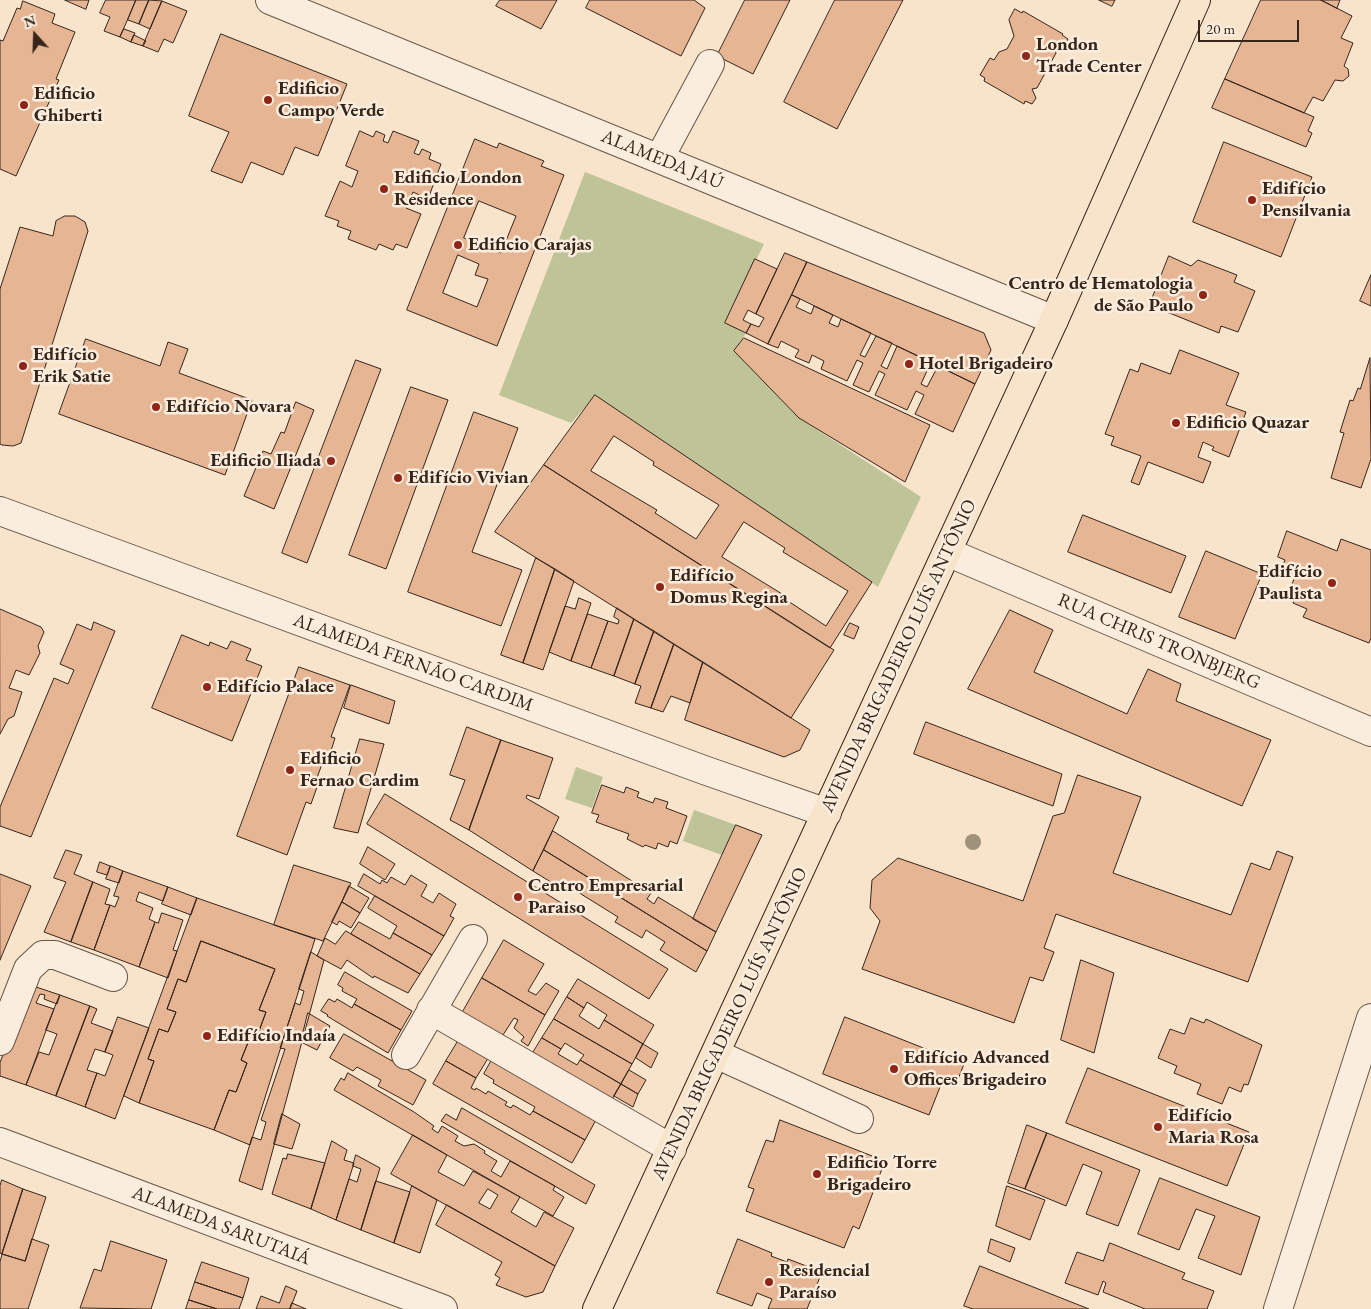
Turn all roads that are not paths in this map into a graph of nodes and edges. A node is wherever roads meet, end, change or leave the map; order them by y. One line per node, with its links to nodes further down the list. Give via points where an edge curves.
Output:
1 (270, 0): 4 (street, ALAMEDA JAÚ)
2 (1196, 0): 5 (main road, AVENIDA BRIGADEIRO LUÍS ANTÔNIO)
3 (710, 64): 4 (street)
4 (659, 159): 5 (street, ALAMEDA JAÚ)
5 (1054, 320): 7 (main road, AVENIDA BRIGADEIRO LUÍS ANTÔNIO)
6 (0, 511): 9 (street, ALAMEDA FERNÃO CARDIM)
7 (947, 552): 8 (street, RUA CHRIS TRONBJERG); 9 (main road, AVENIDA BRIGADEIRO LUÍS ANTÔNIO)
8 (1371, 732)
9 (827, 813): 15 (main road, AVENIDA BRIGADEIRO LUÍS ANTÔNIO)
10 (473, 939): 12 (street)
11 (113, 977): 14 (street, via 55,955 43,956 28,968)
12 (432, 1010): 16 (street); 19 (street)
13 (1371, 1018): 22 (street)
14 (0, 1041)
15 (716, 1054): 17 (street); 19 (main road, AVENIDA BRIGADEIRO LUÍS ANTÔNIO)
16 (406, 1055)
17 (859, 1119)
18 (0, 1142): 20 (street, ALAMEDA SARUTAIÁ)
19 (672, 1149): 21 (main road, AVENIDA BRIGADEIRO LUÍS ANTÔNIO)
20 (443, 1309)
21 (597, 1309)
22 (1278, 1309)

